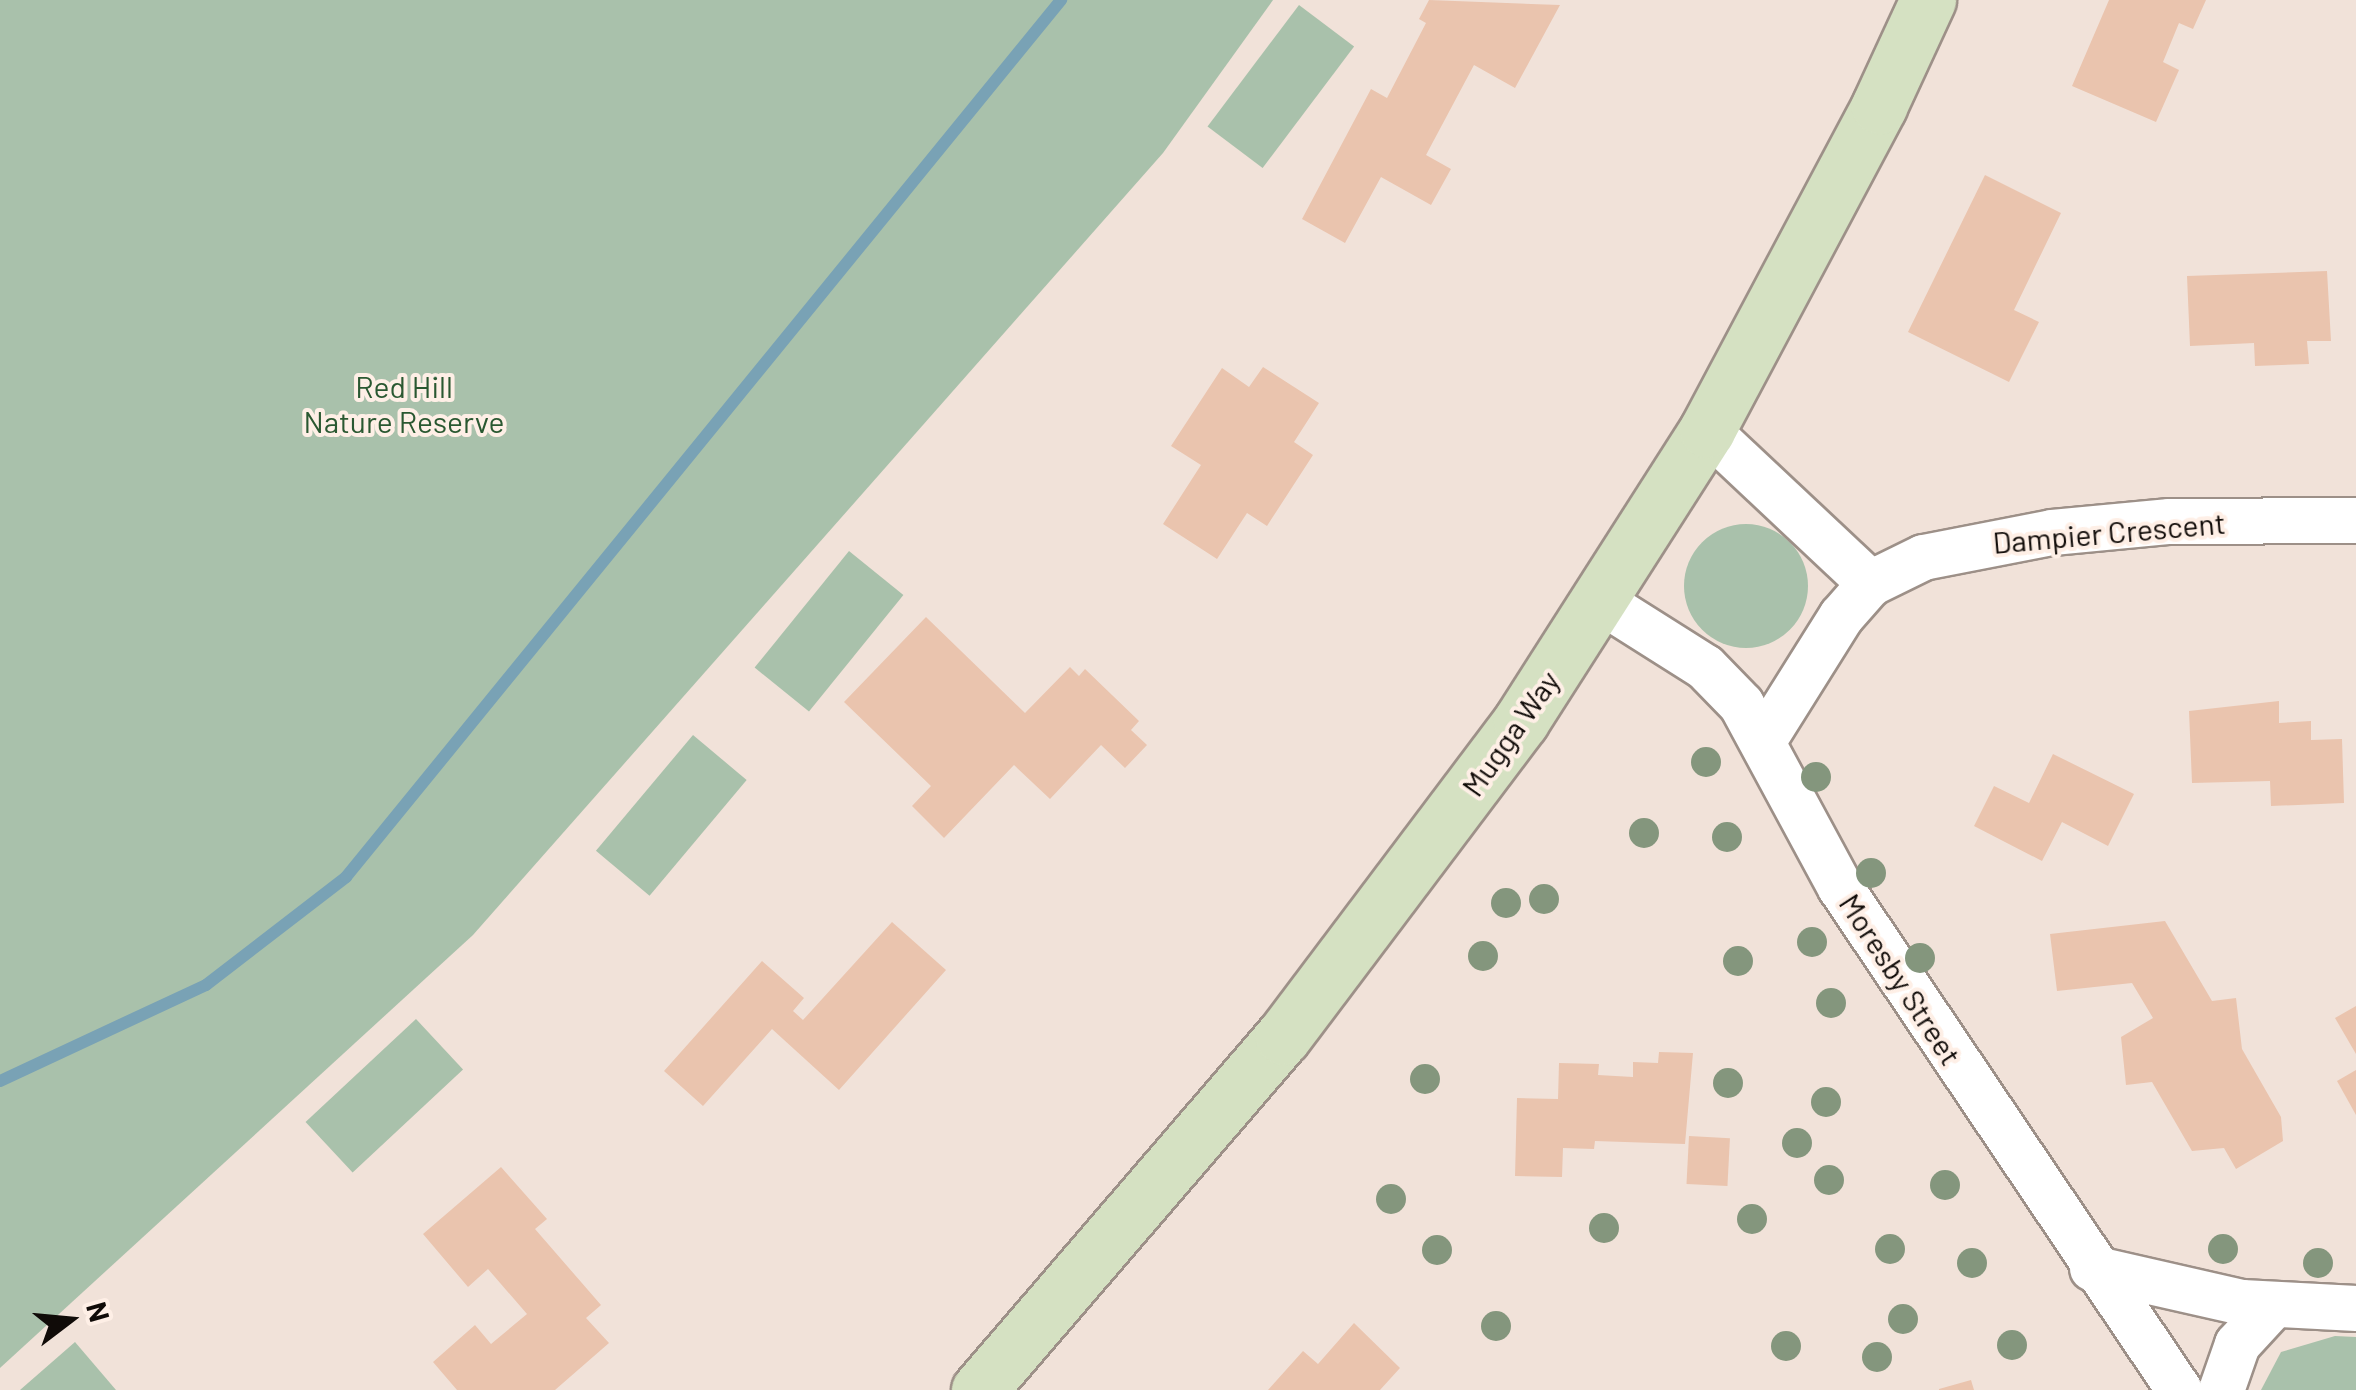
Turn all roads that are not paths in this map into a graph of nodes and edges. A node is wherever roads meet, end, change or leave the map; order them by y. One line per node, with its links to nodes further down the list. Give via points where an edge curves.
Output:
1 (1928, 0): 2 (main road, Mugga Way, via 1880,106)
2 (1707, 430): 4 (street); 5 (main road, Mugga Way)
3 (2356, 520): 4 (street, Dampier Crescent, via 2169,521 2052,532 1923,557)
4 (1870, 583): 6 (street, Dampier Crescent, via 1825,637)
5 (1599, 600): 6 (street, Moresby Street, via 1705,667); 10 (main road, Mugga Way, via 1442,832 1283,1037)
6 (1764, 737): 7 (street, Moresby Street, via 1840,887)
7 (2092, 1268): 8 (street); 11 (street, Moresby Street)
8 (2273, 1305): 9 (street); 12 (street, via 2237,1344)
9 (2356, 1308)
10 (979, 1390)
11 (2179, 1390)
12 (2220, 1390)

